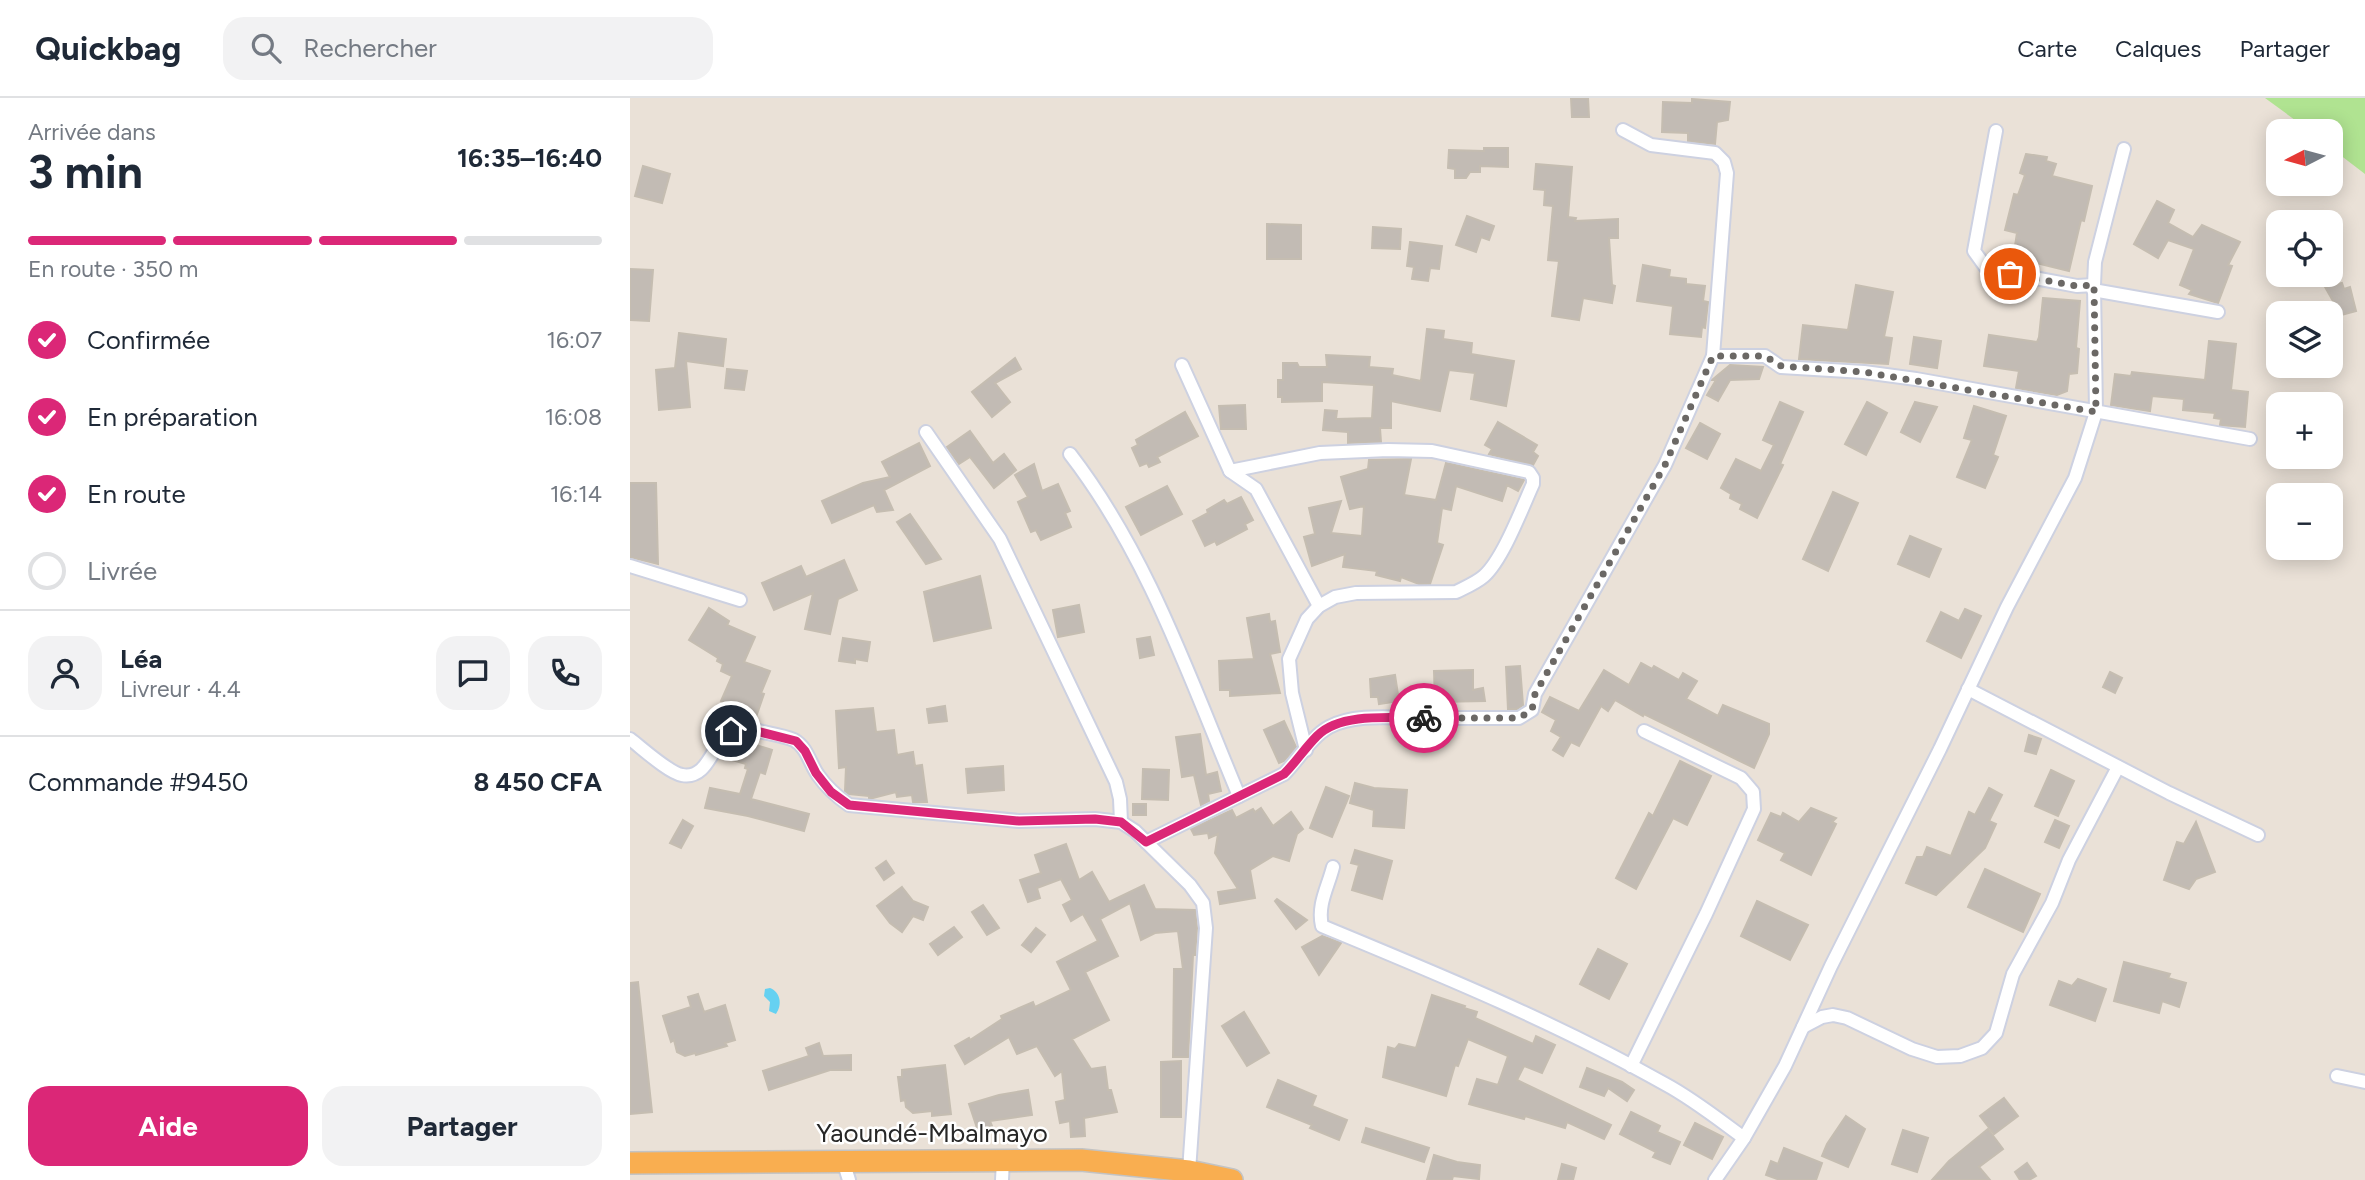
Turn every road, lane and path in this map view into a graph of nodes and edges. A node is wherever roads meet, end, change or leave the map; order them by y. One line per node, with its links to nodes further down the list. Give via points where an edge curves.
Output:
1 (1623, 130): 6 (street, via 1651,145 1714,153 1724,162 1727,173)
2 (1996, 131): 4 (street, via 1974,251 1987,269)
3 (2124, 149): 4 (street, via 2095,262)
4 (2094, 288): 5 (street); 8 (street)
5 (2218, 312)
6 (1713, 356): 8 (street, via 1765,356 1781,366 1864,372); 19 (street, via 1665,465 1535,694 1532,710 1519,718 1348,720 1318,734)
7 (1182, 365): 12 (street)
8 (2096, 412): 10 (street); 16 (street, via 2075,478)
9 (926, 432): 22 (street, via 1000,539 1116,782)
10 (2250, 439)
11 (1070, 454): 21 (street, via 1124,534)
12 (1230, 471): 15 (street, via 1256,489); 15 (street, via 1320,453 1421,450 1529,472 1533,478 1504,546 1486,574 1471,585 1456,592 1356,593)
13 (630, 566): 14 (street)
14 (740, 600)
15 (1319, 606): 19 (street, via 1307,619 1289,660)
16 (1968, 689): 20 (street); 26 (street)
17 (1644, 731): 27 (street, via 1741,778 1753,792 1754,809)
18 (630, 738): 22 (street, via 679,775 691,776 702,769 731,731 752,730 796,741 831,792 849,805 1019,821)
19 (1306, 750): 21 (street, via 1284,774)
20 (2118, 767): 23 (street); 26 (street, via 2013,974 1996,1033 1982,1048 1960,1056 1937,1057 1833,1015)
21 (1238, 796): 24 (street)
22 (1121, 822): 24 (street)
23 (2258, 835)
24 (1146, 842): 34 (street, via 1203,903 1206,928)
25 (1333, 867): 27 (street, via 1318,911 1322,926 1450,980)
26 (1803, 1027): 30 (street)
27 (1631, 1066): 30 (street, via 1667,1084)
28 (2337, 1076): 29 (street)
29 (2365, 1082)
30 (1744, 1138): 36 (street)
31 (630, 1163): 33 (highway, Yaoundé-Mbalmayo)
32 (1003, 1170): 33 (highway, Yaoundé-Mbalmayo); 34 (highway, Yaoundé-Mbalmayo, via 1081,1160)
33 (846, 1171)
34 (1189, 1171): 35 (highway, Yaoundé-Mbalmayo)
35 (1232, 1180)
36 (1715, 1180)

